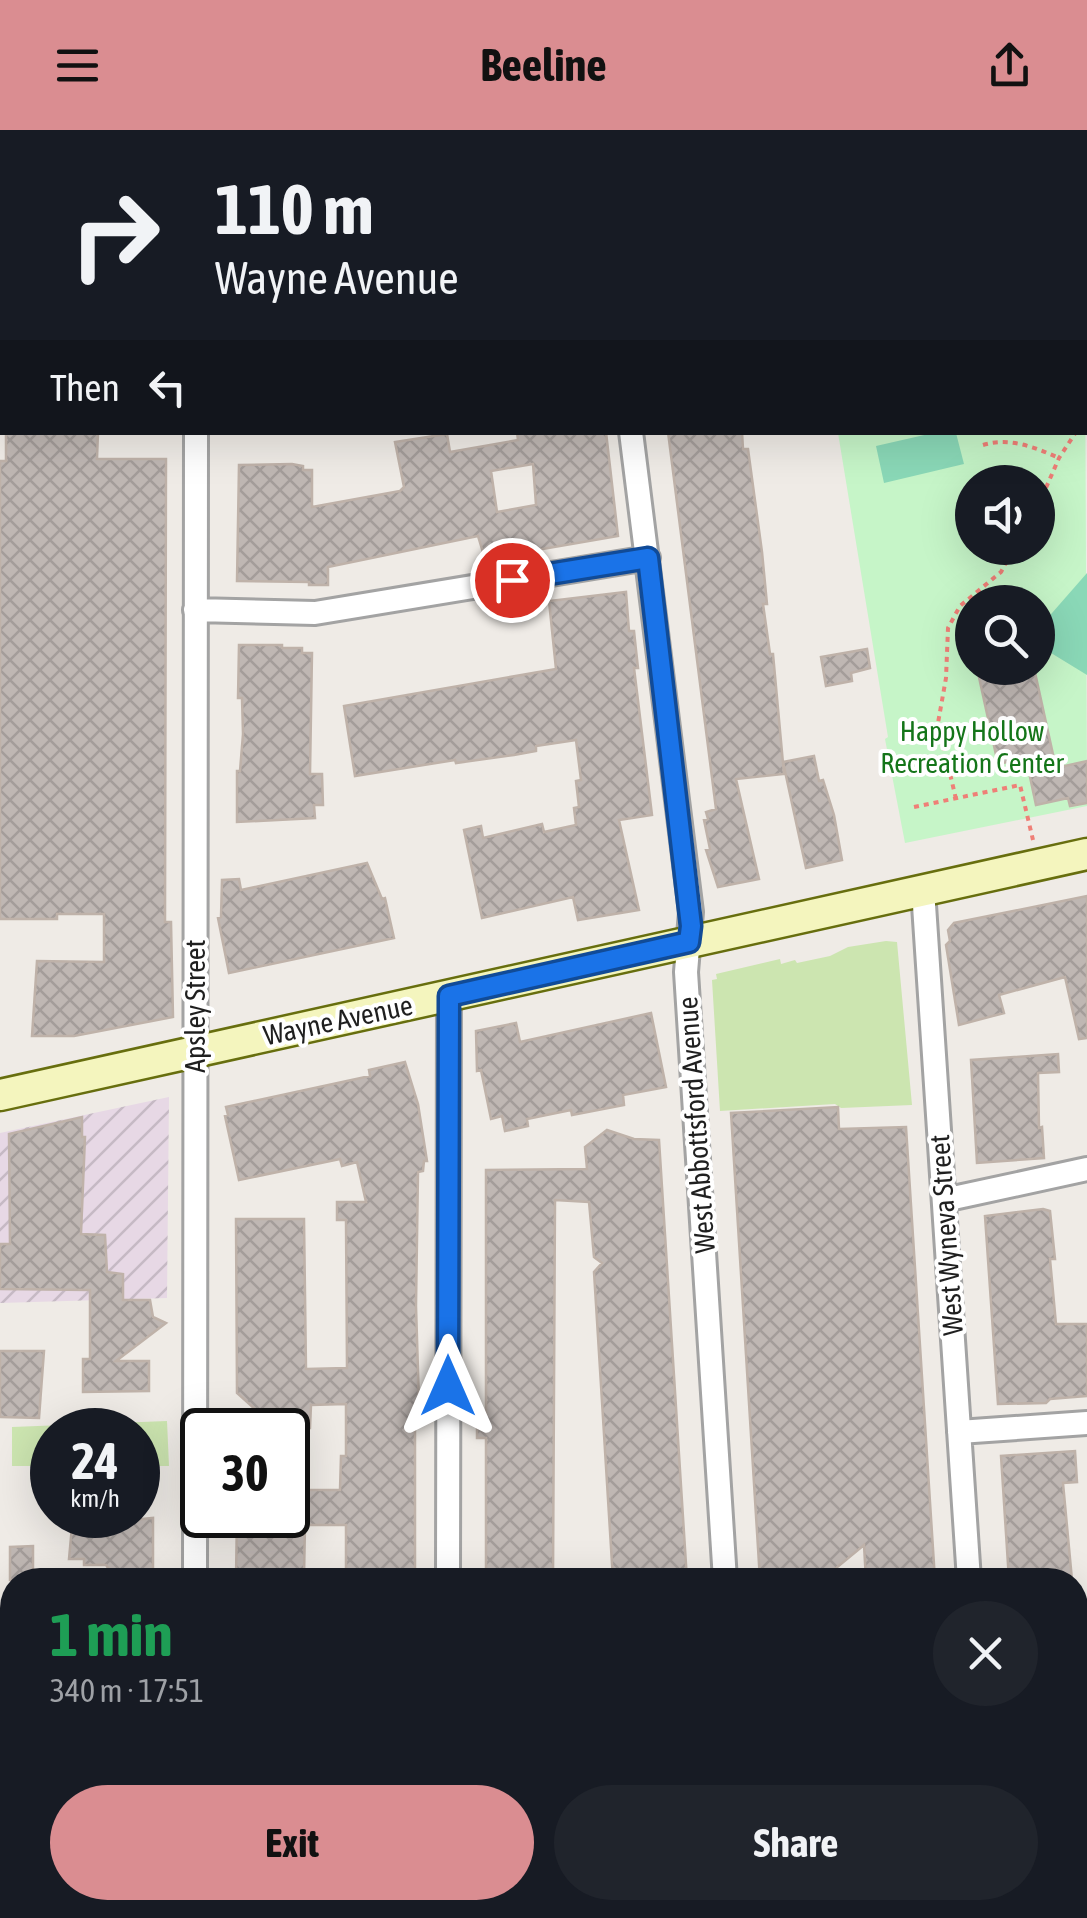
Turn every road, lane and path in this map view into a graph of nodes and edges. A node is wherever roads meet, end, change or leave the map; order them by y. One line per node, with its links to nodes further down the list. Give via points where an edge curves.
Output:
1 (196, 435): 9 (street, Apsley Street)
2 (631, 435): 7 (street, West Abbottsford Avenue)
3 (1074, 435): 5 (path)
4 (983, 445): 5 (path, via 1020,443)
5 (1059, 458): 6 (path)
6 (1055, 467)
7 (648, 558): 9 (street, via 315,613); 15 (street, West Abbottsford Avenue, via 691,912)
8 (1005, 565): 10 (path, via 960,606 948,628 938,722)
9 (195, 610): 17 (street, Apsley Street)
10 (956, 799): 11 (path); 13 (path, via 1020,785)
11 (914, 807)
12 (1087, 854): 13 (main road, Wayne Avenue)
13 (1038, 864): 14 (main road, Wayne Avenue)
14 (923, 890): 15 (main road, Wayne Avenue); 20 (street, West Wyneva Street)
15 (689, 942): 16 (main road, Wayne Avenue); 25 (street, West Abbottsford Avenue)
16 (449, 996): 17 (main road, Wayne Avenue); 24 (street)
17 (196, 1052): 18 (main road, Wayne Avenue); 23 (street, Apsley Street)
18 (0, 1095)
19 (1087, 1168): 20 (street)
20 (944, 1200): 22 (street, West Wyneva Street)
21 (1087, 1424): 22 (street)
22 (959, 1432): 26 (street, West Wyneva Street)
23 (195, 1568)
24 (448, 1568)
25 (725, 1568)
26 (968, 1568)

